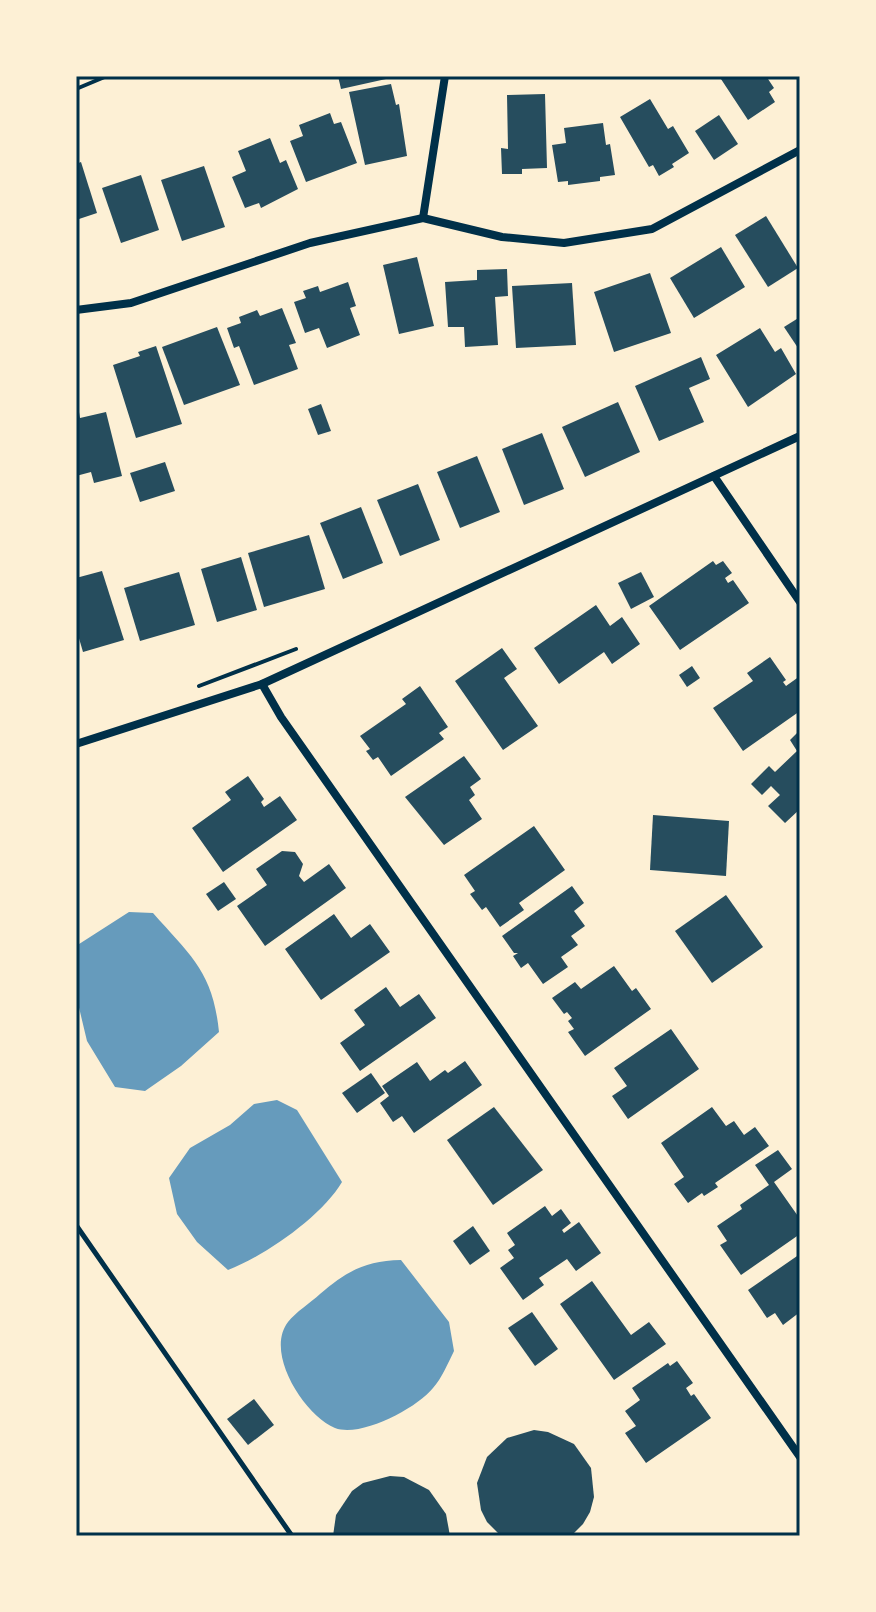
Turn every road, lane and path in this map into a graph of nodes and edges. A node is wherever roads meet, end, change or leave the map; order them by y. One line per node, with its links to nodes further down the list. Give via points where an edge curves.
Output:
1 (107, 76): 3 (path)
2 (445, 76): 5 (street)
3 (76, 89)
4 (800, 150): 5 (street, via 652,229 564,243 502,237)
5 (423, 218): 6 (street, via 310,243 131,303)
6 (76, 310)
7 (800, 436): 8 (street)
8 (714, 476): 9 (street); 10 (street)
9 (800, 602)
10 (262, 684): 11 (street); 13 (street)
11 (76, 744)
12 (76, 1225): 14 (lane)
13 (800, 1457)
14 (292, 1536)

